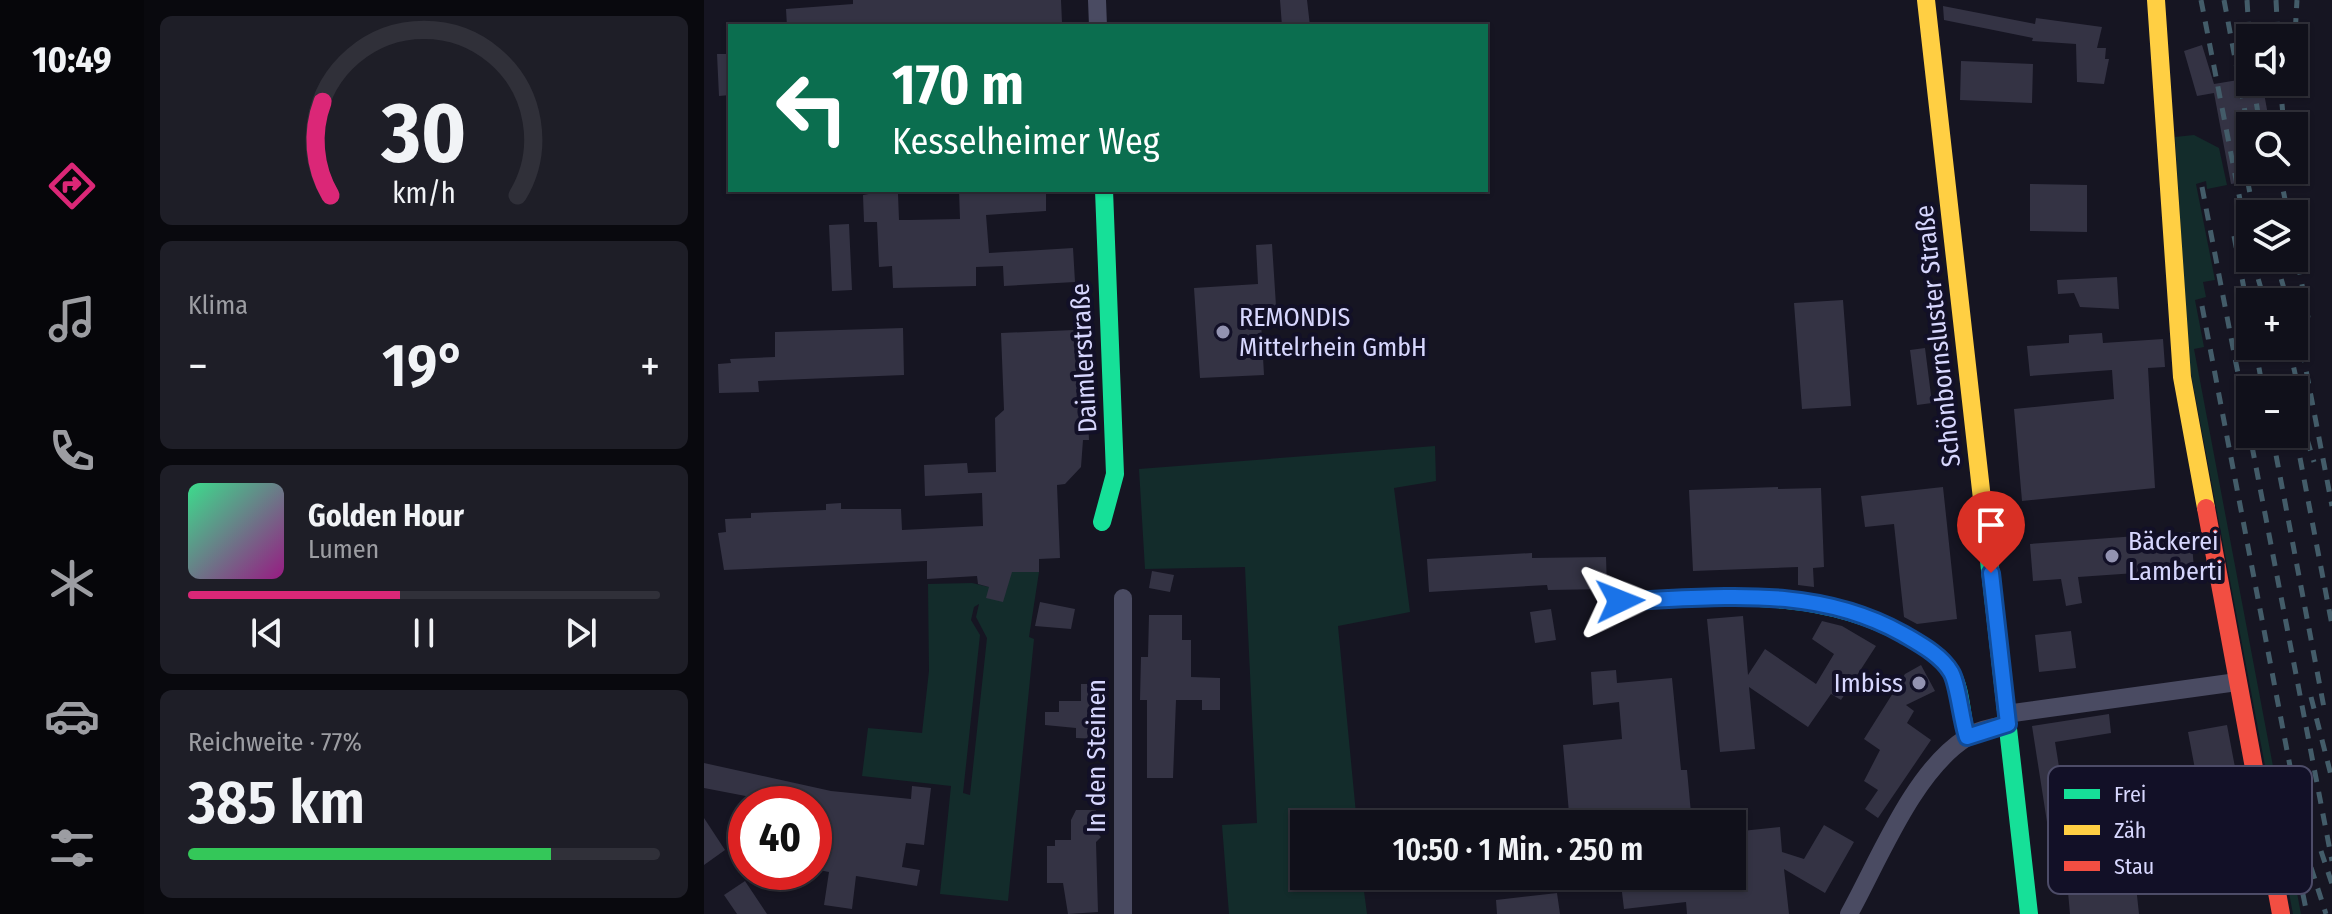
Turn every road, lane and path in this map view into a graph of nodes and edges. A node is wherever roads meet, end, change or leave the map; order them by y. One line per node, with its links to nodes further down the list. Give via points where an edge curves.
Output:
1 (1097, 0): 4 (street)
2 (1926, 0): 10 (street, Schönbornsluster Straße)
3 (2156, 0): 9 (street, via 2182,377)
4 (1098, 24)
5 (1104, 192): 6 (street, Daimlerstraße, via 1115,474)
6 (1102, 522)
7 (1123, 598): 14 (street, In den Steinen)
8 (1620, 601): 11 (street, via 1784,597 1868,617 1913,640 1949,669)
9 (2237, 682): 10 (street); 12 (street)
10 (2007, 719): 11 (street); 16 (street, Schönbornsluster Straße)
11 (1967, 737): 15 (street, via 1916,793)
12 (2253, 766)
13 (2277, 894): 17 (street)
14 (1123, 914)
15 (1849, 914)
16 (2029, 914)
17 (2281, 914)

